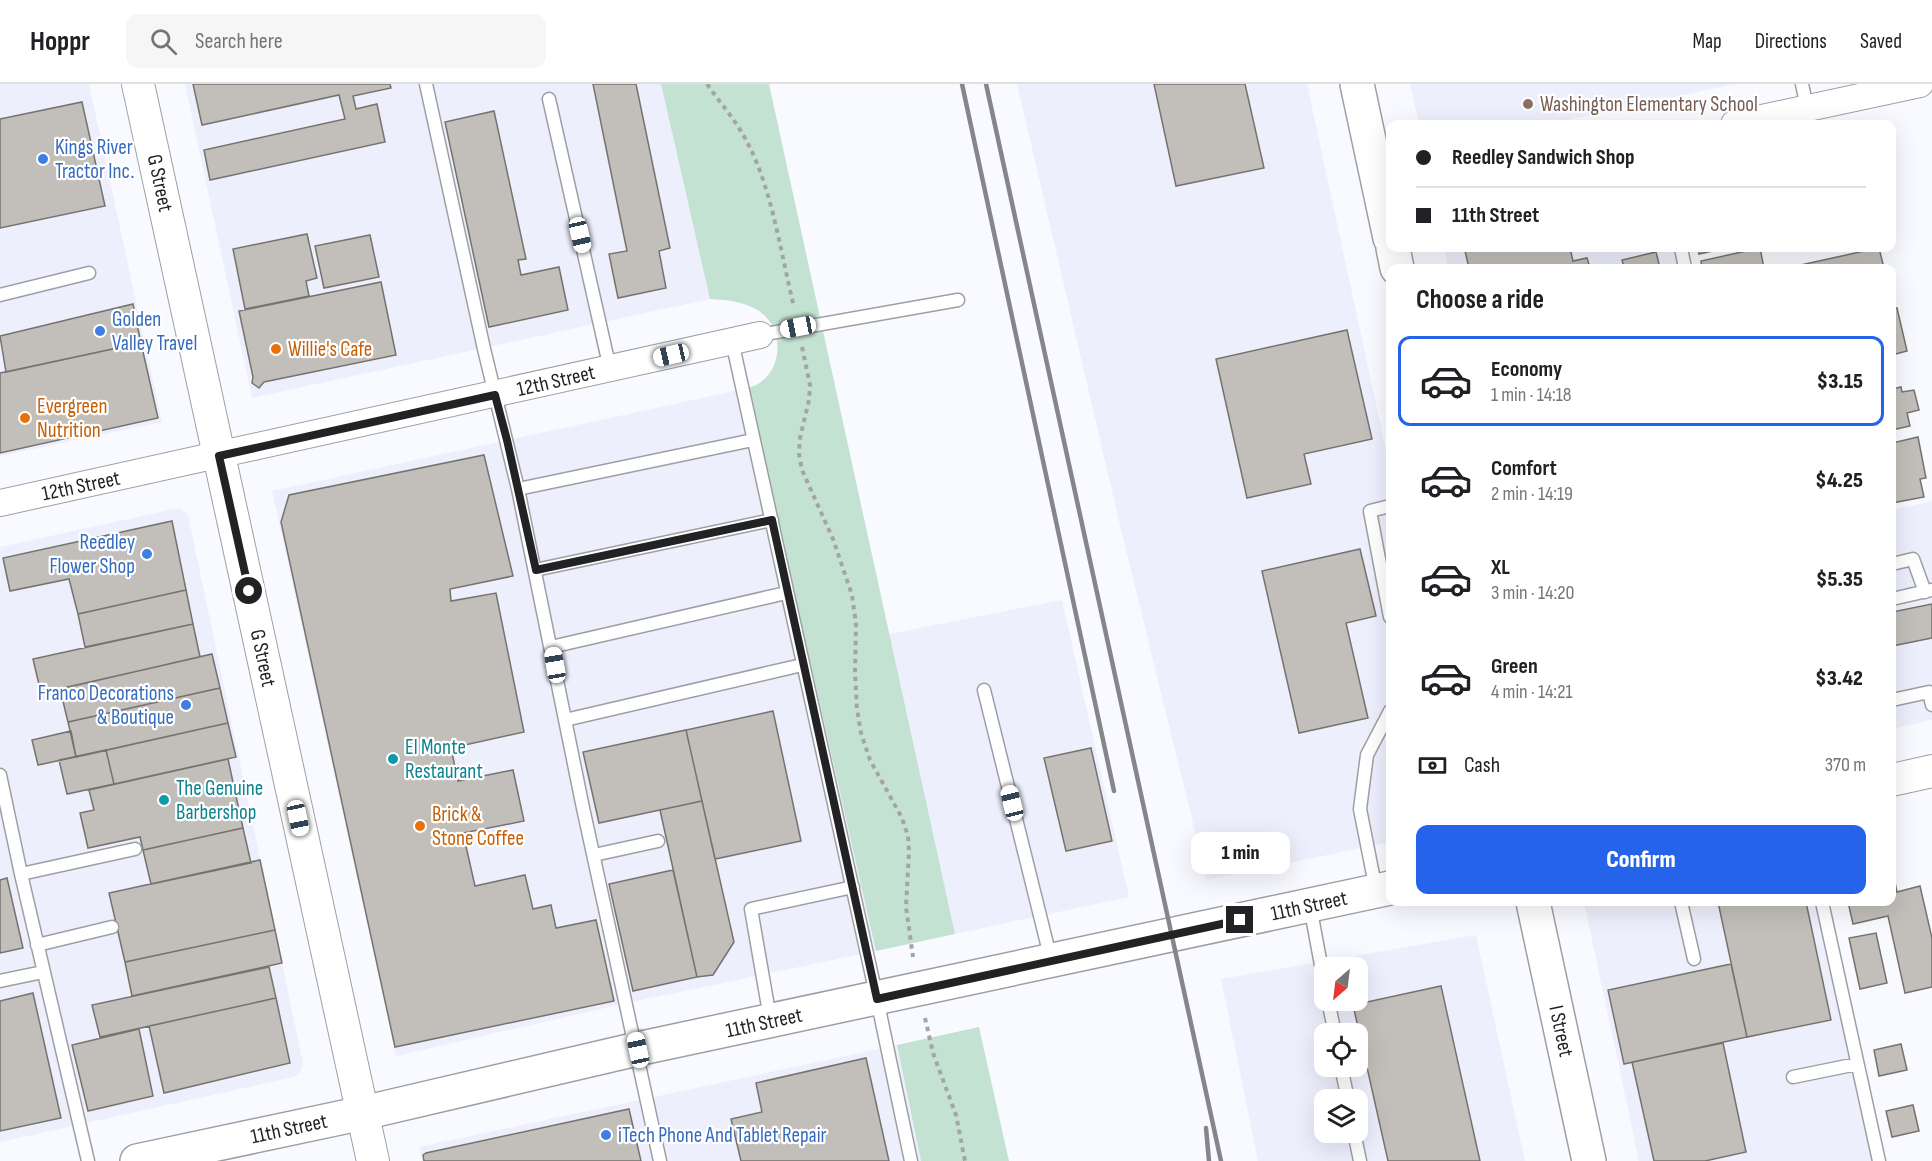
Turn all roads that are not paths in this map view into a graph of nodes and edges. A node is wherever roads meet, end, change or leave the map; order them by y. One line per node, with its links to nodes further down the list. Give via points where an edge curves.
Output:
1 (138, 84): 17 (street, G Street)
2 (426, 84): 15 (lane)
3 (1357, 84): 8 (main road)
4 (1920, 84): 5 (street)
5 (1804, 96): 7 (street)
6 (549, 99): 14 (lane)
7 (1744, 120)
8 (1386, 200)
9 (89, 273): 10 (lane)
10 (0, 295)
11 (958, 300): 12 (lane)
12 (759, 335): 13 (street, 12th Street)
13 (732, 341): 14 (street, 12th Street); 16 (lane)
14 (610, 369): 15 (street, 12th Street)
15 (495, 395): 17 (street, 12th Street); 18 (lane)
16 (753, 440): 18 (lane); 21 (lane)
17 (219, 456): 19 (street, 12th Street); 60 (street, G Street)
18 (518, 489): 23 (lane)
19 (0, 503)
20 (1386, 507): 26 (lane, via 1370,511)
21 (772, 520): 23 (lane); 25 (lane)
22 (1896, 563): 24 (lane, via 1913,559)
23 (536, 570): 28 (lane)
24 (1928, 591): 27 (lane)
25 (786, 593): 28 (lane); 29 (lane)
26 (1386, 596)
27 (1896, 598)
28 (551, 647): 34 (lane)
29 (802, 665): 34 (lane); 42 (lane)
30 (984, 690): 52 (lane)
31 (1896, 699): 32 (lane, via 1929,692)
32 (1932, 705)
33 (1386, 719): 43 (lane, via 1368,754 1360,809)
34 (565, 720): 40 (lane)
35 (1932, 771): 37 (street)
36 (0, 775): 41 (lane)
37 (1896, 779)
38 (658, 841): 40 (lane)
39 (135, 849): 41 (lane)
40 (594, 855): 57 (lane)
41 (21, 874): 49 (lane)
42 (853, 887): 55 (lane); 56 (lane, via 751,909)
43 (1383, 890): 44 (main road, 11th Street)
44 (1310, 906): 50 (lane); 52 (main road, 11th Street)
45 (1534, 906): 68 (main road, I Street)
46 (1683, 906): 51 (lane)
47 (1823, 906): 58 (lane)
48 (112, 927): 49 (lane)
49 (37, 945): 53 (lane)
50 (1320, 957)
51 (1694, 959)
52 (1052, 961): 55 (main road, 11th Street)
53 (43, 972): 54 (lane); 62 (lane)
54 (0, 981)
55 (877, 999): 56 (main road, 11th Street); 66 (lane)
56 (771, 1022): 57 (main road, 11th Street)
57 (638, 1050): 60 (main road, 11th Street); 65 (lane)
58 (1857, 1064): 59 (lane); 69 (lane)
59 (1793, 1077)
60 (363, 1113): 63 (main road, 11th Street); 64 (street, G Street)
61 (1356, 1143): 67 (lane)
62 (88, 1161)
63 (137, 1161)
64 (373, 1161)
65 (660, 1161)
66 (911, 1161)
67 (1360, 1161)
68 (1589, 1161)
69 (1879, 1161)

